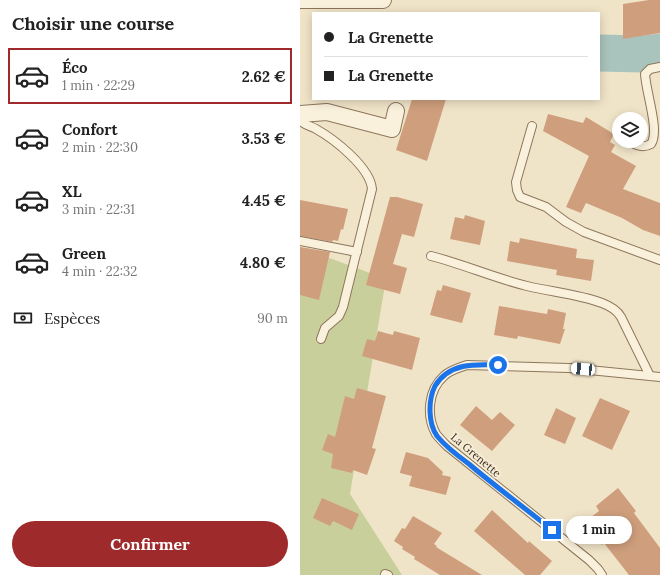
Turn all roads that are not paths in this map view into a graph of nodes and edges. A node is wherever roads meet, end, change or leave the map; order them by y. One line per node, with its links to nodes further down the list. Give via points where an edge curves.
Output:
1 (300, 0): 2 (street)
2 (382, 0)
3 (660, 67): 8 (lane, via 650,69 645,74 660,125 657,139)
4 (396, 111): 5 (street, via 392,129 327,112)
5 (300, 114)
6 (300, 120): 10 (lane, via 324,134 351,155 370,180 371,195)
7 (532, 126): 12 (lane, via 516,182 520,197 546,207 584,232)
8 (648, 145)
9 (300, 241): 10 (lane)
10 (357, 252): 13 (lane, via 343,307 339,316 325,328)
11 (430, 256): 14 (lane, via 456,262 484,274 609,306 621,317)
12 (660, 260)
13 (321, 339)
14 (650, 376): 15 (lane, La Grenette); 16 (lane, La Grenette, via 569,368 467,365 445,375 432,392 430,416 437,435 447,446 589,560)
15 (660, 377)
16 (602, 575)

